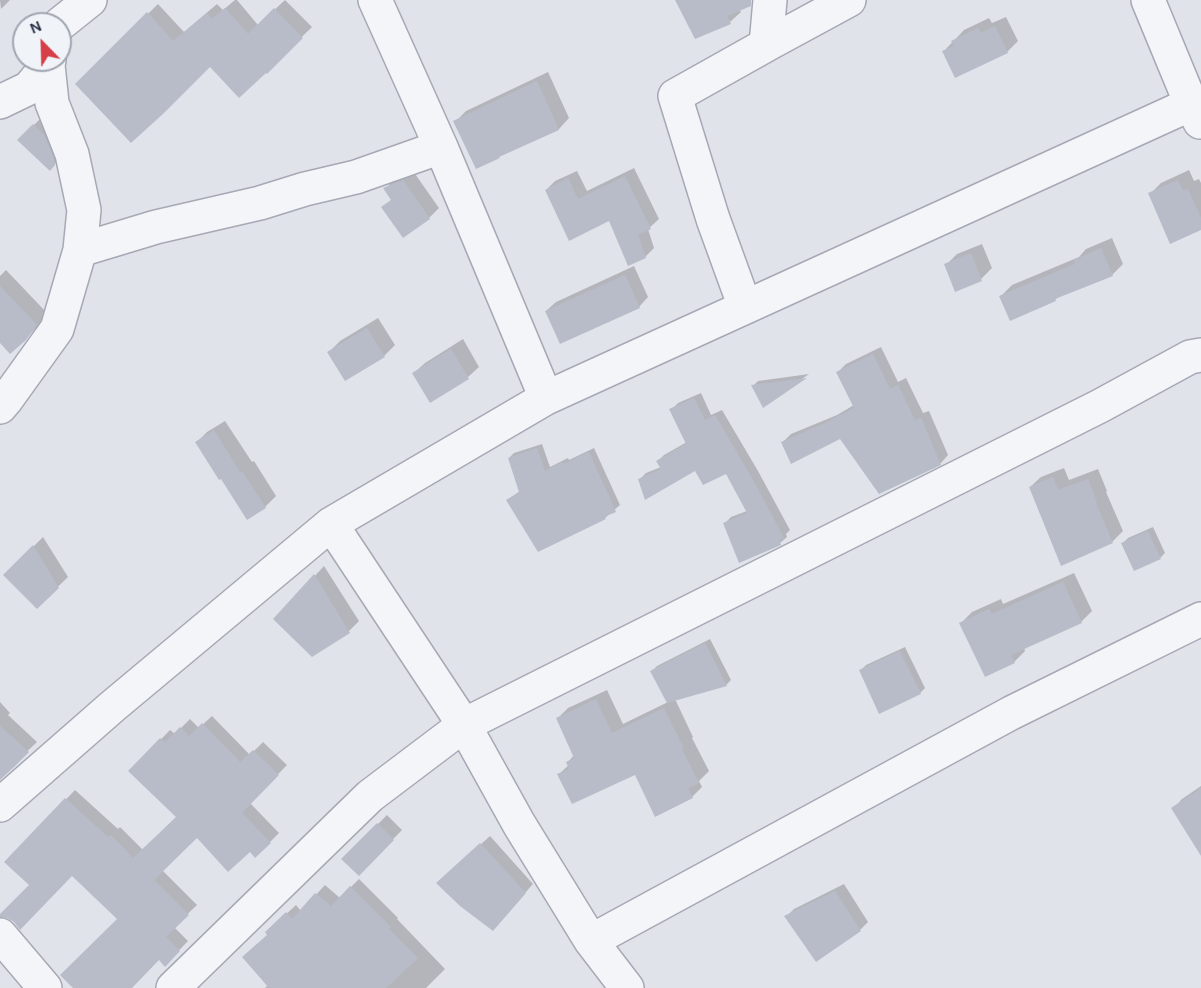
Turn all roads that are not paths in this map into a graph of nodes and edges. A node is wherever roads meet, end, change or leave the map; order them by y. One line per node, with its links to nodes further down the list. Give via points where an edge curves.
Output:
1 (90, 0): 6 (street)
2 (375, 0): 11 (street)
3 (770, 0): 7 (street)
4 (849, 0): 7 (street)
5 (1148, 0): 10 (street)
6 (72, 14)
7 (766, 45): 13 (street, via 675,96 713,219)
8 (45, 79): 9 (street); 12 (street, via 72,154 84,210)
9 (0, 102)
10 (1196, 114): 13 (street)
11 (441, 147): 12 (street, via 356,177); 15 (street)
12 (80, 250): 16 (street, via 57,329)
13 (746, 307): 15 (street)
14 (1198, 348): 19 (street, via 1090,411)
15 (546, 398): 17 (street)
16 (0, 406)
17 (331, 524): 19 (street); 20 (street)
18 (1201, 619): 22 (street, via 1000,719)
19 (464, 725): 22 (street); 24 (street, via 370,796)
20 (0, 805)
21 (0, 935): 23 (street)
22 (591, 941): 25 (street)
23 (45, 988)
24 (173, 988)
25 (627, 988)

